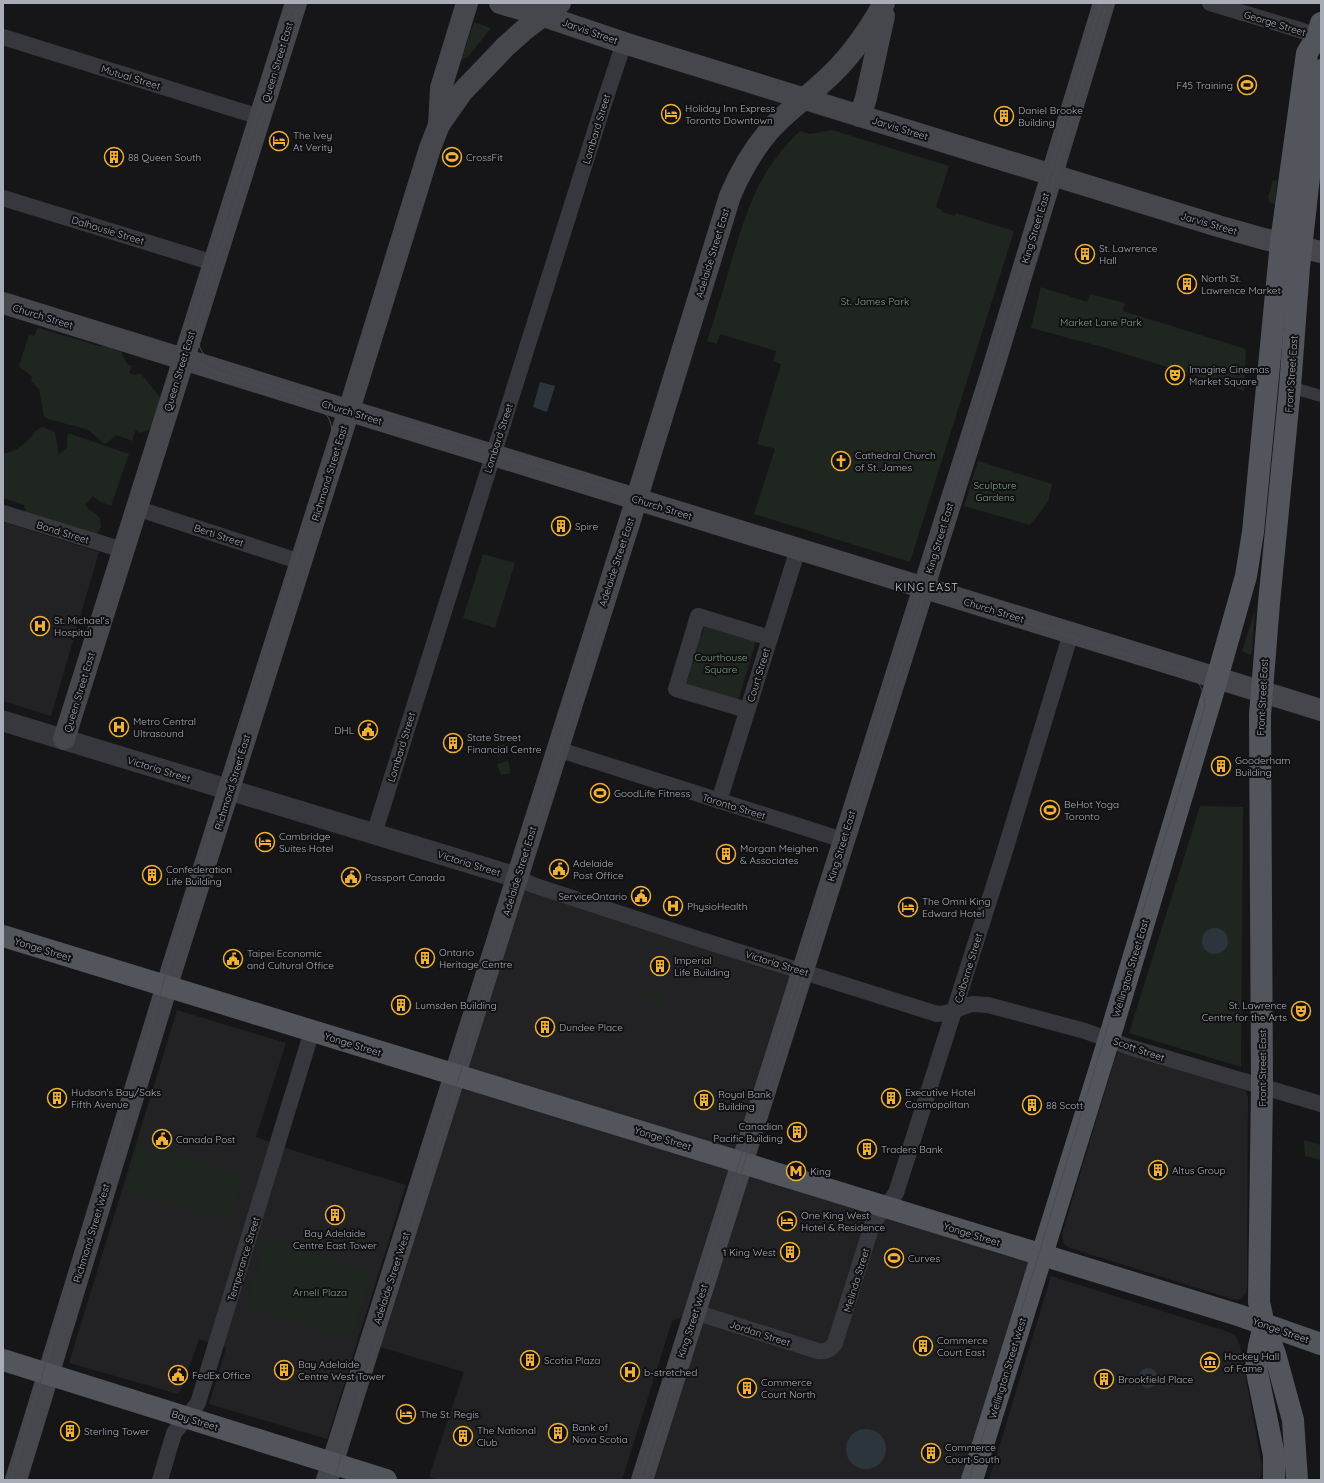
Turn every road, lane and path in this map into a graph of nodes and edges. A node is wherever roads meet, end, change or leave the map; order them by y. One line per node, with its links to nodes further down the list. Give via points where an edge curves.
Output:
1 (296, 3): 15 (main road, Queen Street East)
2 (467, 3): 16 (main road, via 441,88)
3 (500, 3): 8 (main road, Jarvis Street)
4 (884, 3): 13 (main road, Adelaide Street East, via 852,54)
5 (888, 3): 14 (main road)
6 (1104, 3): 17 (main road, King Street East)
7 (1210, 3): 10 (street, George Street)
8 (552, 9): 11 (main road, Jarvis Street); 16 (main road, Richmond Street East, via 520,34 480,72 462,92)
9 (3, 37): 15 (street, Mutual Street)
10 (1320, 37): 19 (main road, Front Street East, via 1307,53)
11 (624, 43): 13 (main road, Jarvis Street); 26 (street, Lombard Street)
12 (1321, 70): 19 (main road, Front Street East)
13 (804, 99): 14 (main road, Jarvis Street); 27 (main road, Adelaide Street East, via 786,112 756,146 730,196)
14 (860, 116): 17 (main road, Jarvis Street)
15 (260, 117): 20 (main road, Queen Street East)
16 (440, 125): 25 (main road, Richmond Street East, via 430,148)
17 (1052, 176): 19 (main road, Jarvis Street, via 1218,226); 33 (main road, King Street East)
18 (3, 198): 20 (street, Dalhousie Street)
19 (1301, 247): 23 (main road, Front Street East); 36 (main road, Front Street East, via 1246,576)
20 (214, 263): 22 (main road, Queen Street East)
21 (3, 303): 22 (main road, Church Street)
22 (183, 359): 25 (main road, Church Street); 28 (main road, Queen Street East)
23 (1290, 387): 24 (street); 37 (main road, Front Street East)
24 (1321, 396)
25 (349, 411): 26 (main road, Church Street); 32 (main road, Richmond Street East)
26 (493, 455): 27 (main road, Church Street); 45 (street, Lombard Street)
27 (636, 499): 30 (main road, Church Street); 42 (main road, Adelaide Street East)
28 (136, 508): 31 (main road, Queen Street East); 32 (street, Berti Street)
29 (3, 513): 31 (street, Bond Street)
30 (798, 549): 33 (main road, Church Street); 35 (street, Court Street)
31 (123, 550): 41 (main road, Queen Street East)
32 (301, 562): 43 (main road, Richmond Street East)
33 (924, 588): 34 (main road, Church Street); 46 (main road, King Street East)
34 (1071, 633): 36 (main road, Church Street); 51 (street, Colborne Street)
35 (770, 638): 38 (street, Court Street); 38 (street, via 698,616 676,689)
36 (1217, 679): 37 (main road, Church Street); 53 (main road, Wellington Street East)
37 (1261, 691): 39 (main road, Church Street); 55 (main road, Front Street East)
38 (747, 710): 44 (street, Court Street)
39 (1321, 710)
40 (3, 721): 41 (street, Victoria Street)
41 (64, 739): 43 (street, Victoria Street)
42 (557, 749): 44 (street, Toronto Street); 47 (main road, Adelaide Street East)
43 (229, 790): 45 (street, Victoria Street); 50 (main road, Richmond Street East)
44 (719, 801): 46 (street, Toronto Street)
45 (374, 834): 47 (street, Victoria Street)
46 (843, 840): 49 (main road, King Street East)
47 (516, 877): 49 (street, Victoria Street, via 533,885 691,937); 54 (main road, Adelaide Street East)
48 (3, 936): 50 (main road, Yonge Street)
49 (802, 971): 51 (street, Victoria Street, via 936,1014); 57 (main road, King Street East)
50 (167, 987): 52 (main road, Yonge Street); 65 (main road, Richmond Street West)
51 (956, 1009): 53 (street, Scott Street, via 972,1004 988,1005); 58 (street, Colborne Street, via 896,1193)
52 (312, 1031): 54 (main road, Yonge Street); 66 (street, Temperance Street, via 198,1402)
53 (1109, 1039): 55 (street, Scott Street); 59 (main road, Wellington Street East)
54 (454, 1075): 57 (main road, Yonge Street); 69 (main road, Adelaide Street West)
55 (1262, 1087): 56 (street, Scott Street); 61 (main road, Front Street East, via 1259,1302)
56 (1321, 1104)
57 (742, 1163): 58 (main road, Yonge Street); 60 (main road, King Street West)
58 (886, 1208): 59 (main road, Yonge Street); 63 (street, Melinda Street, via 873,1222 837,1339)
59 (1042, 1256): 61 (main road, Yonge Street); 74 (main road, Wellington Street West)
60 (695, 1312): 63 (street, Jordan Street, via 818,1351); 73 (main road, King Street West)
61 (1264, 1325): 62 (main road, Yonge Street); 67 (main road, Front Street East, via 1275,1354 1293,1420); 68 (main road, via 1256,1366)
62 (1321, 1344)
63 (826, 1351)
64 (3, 1360): 65 (main road, Bay Street)
65 (48, 1374): 66 (main road, Bay Street); 70 (main road, Richmond Street West)
66 (186, 1417): 69 (main road, Bay Street); 71 (street, Temperance Street, via 174,1432)
67 (1293, 1429): 68 (main road); 76 (main road, Front Street East)
68 (1271, 1432): 75 (main road)
69 (329, 1471): 72 (main road, Bay Street)
70 (16, 1480)
71 (160, 1480)
72 (386, 1480)
73 (642, 1480)
74 (972, 1480)
75 (1274, 1480)
76 (1297, 1480)

